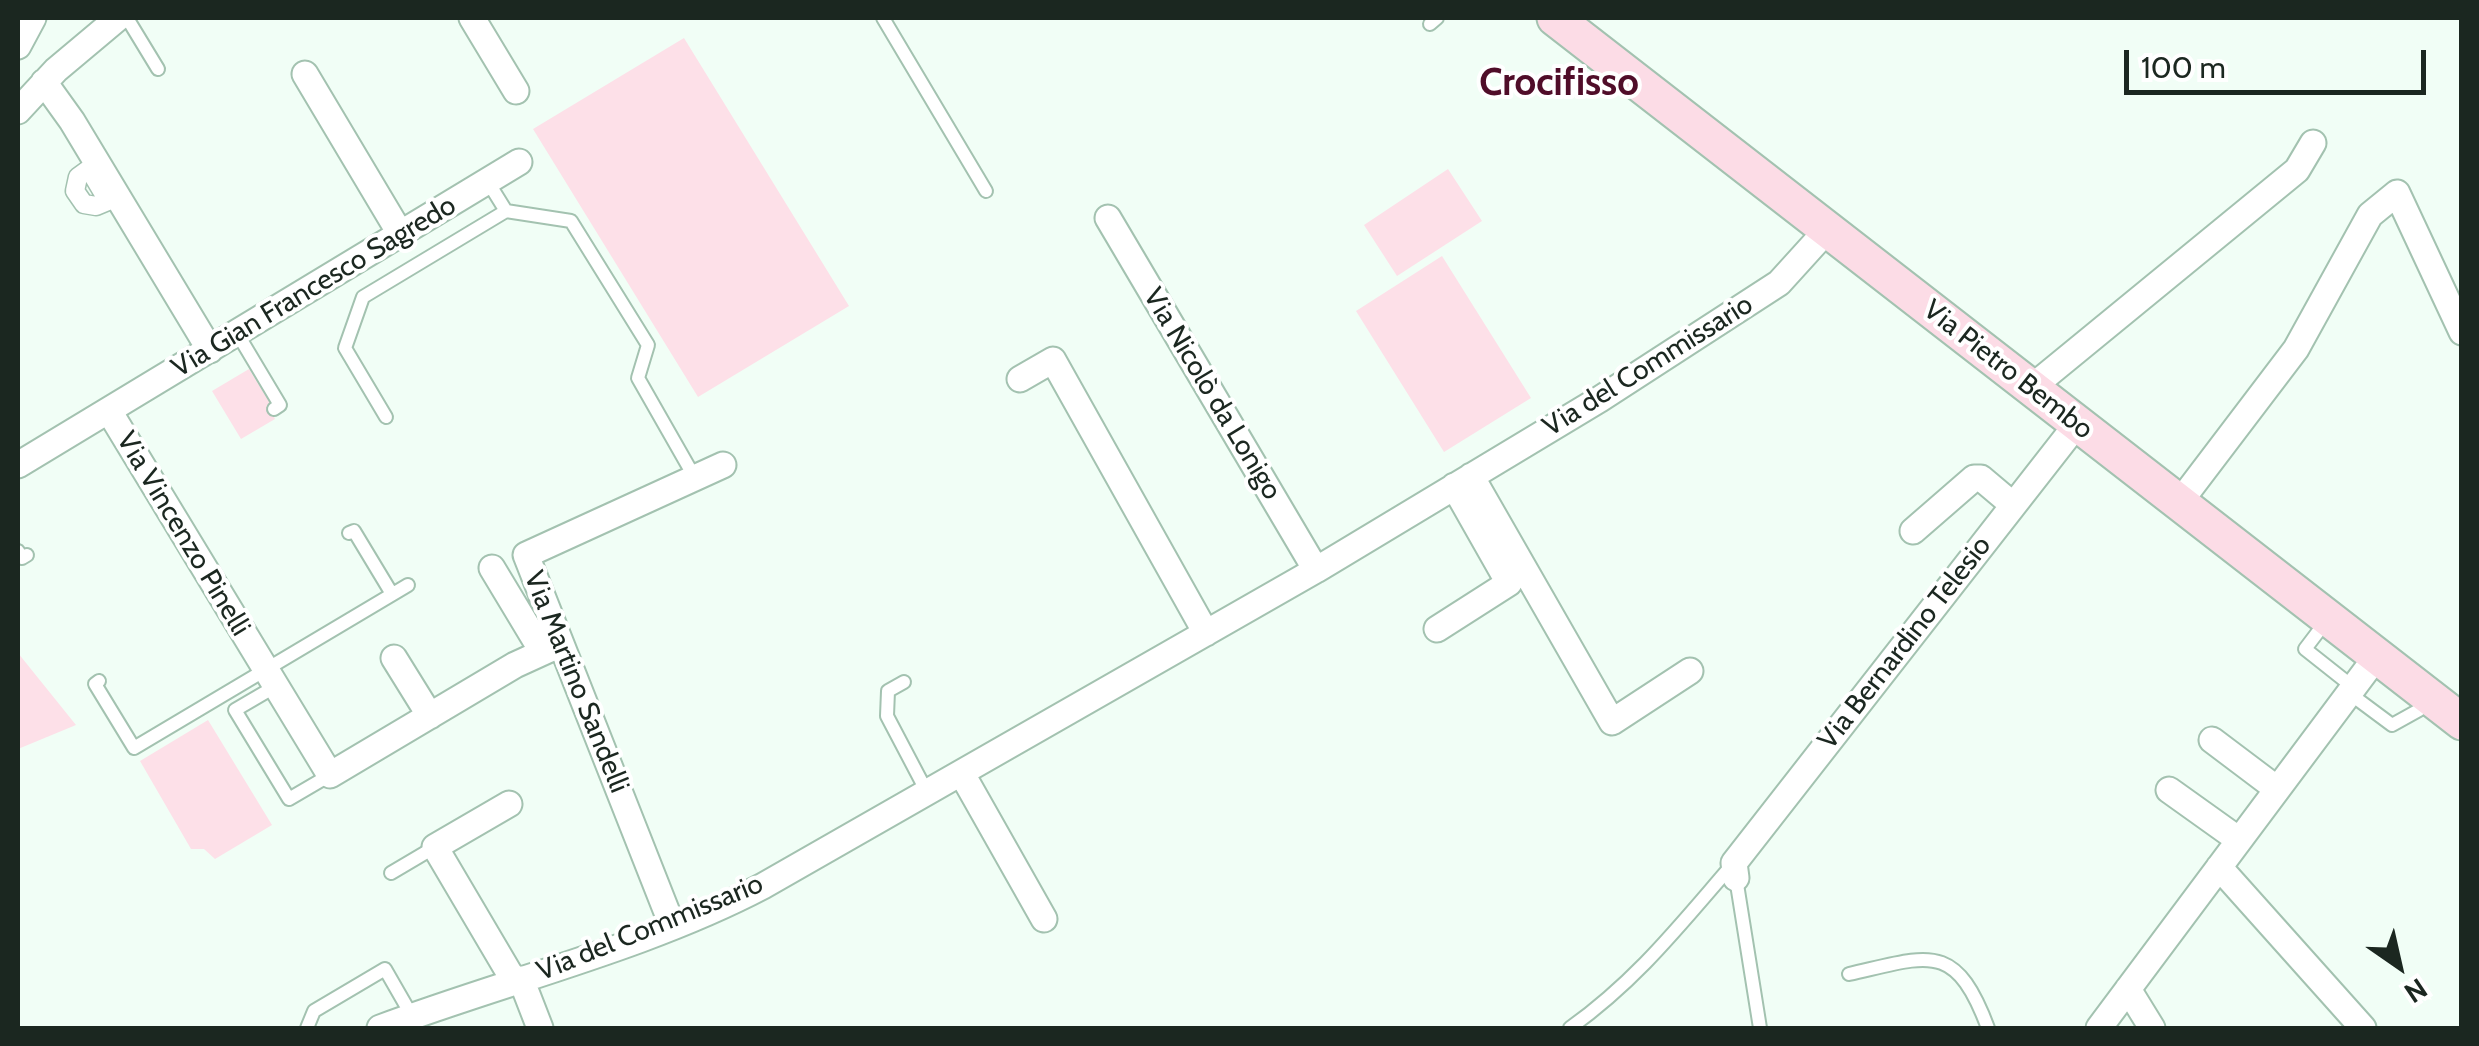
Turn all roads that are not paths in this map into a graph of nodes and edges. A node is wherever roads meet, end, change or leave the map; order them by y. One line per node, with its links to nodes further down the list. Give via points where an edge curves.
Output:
1 (33, 18): 7 (street)
2 (118, 18): 10 (street)
3 (128, 18): 8 (lane)
4 (472, 18): 11 (street)
5 (884, 18): 16 (lane)
6 (1555, 18): 19 (main road, Via Pietro Bembo)
7 (18, 46)
8 (158, 69)
9 (304, 74): 20 (street, via 333,139)
10 (44, 82): 12 (street); 23 (street)
11 (516, 91)
12 (18, 111)
13 (2313, 143): 25 (street, via 2296,170)
14 (519, 162): 15 (street, Via Gian Francesco Sagredo)
15 (488, 182): 17 (lane); 20 (street, Via Gian Francesco Sagredo)
16 (986, 191)
17 (506, 212): 28 (lane, via 363,297 345,348); 32 (lane, via 571,221 648,345 638,378)
18 (1108, 218): 39 (street, Via Nicolò da Lonigo)
19 (1828, 229): 25 (main road, Via Pietro Bembo); 33 (street, Via del Commissario, via 1779,283)
20 (401, 235): 22 (street, Via Gian Francesco Sagredo)
21 (2462, 332): 34 (street, via 2397,194 2370,215 2296,348)
22 (237, 334): 23 (street, Via Gian Francesco Sagredo); 26 (lane, via 280,405)
23 (210, 350): 27 (street, Via Gian Francesco Sagredo)
24 (1020, 379): 44 (street, via 1052,360)
25 (2031, 388): 29 (main road, Via Pietro Bembo)
26 (274, 409)
27 (108, 411): 30 (street, Via Vincenzo Pinelli); 49 (street, Via Vincenzo Pinelli)
28 (386, 418)
29 (2076, 424): 34 (main road, Via Pietro Bembo); 35 (street, Via Bernardino Telesio)
30 (21, 456)
31 (723, 465): 32 (street, Via Martino Sandelli)
32 (695, 478): 45 (street, Via Martino Sandelli, via 526,555)
33 (1462, 481): 39 (street, Via del Commissario); 43 (street, via 1508,583); 48 (street, via 1612,722)
34 (2179, 503): 42 (main road, Via Pietro Bembo)
35 (2014, 505): 36 (street, via 1974,478); 66 (street, Via Bernardino Telesio)
36 (1913, 530)
37 (349, 533): 41 (lane, via 354,530)
38 (492, 568): 45 (street)
39 (1316, 570): 44 (street, Via del Commissario)
40 (408, 585): 41 (lane)
41 (392, 594): 49 (lane)
42 (2328, 618): 46 (main road, Via Pietro Bembo); 52 (lane, via 2305,649)
43 (1436, 629)
44 (1206, 632): 57 (street, Via del Commissario)
45 (551, 648): 54 (street); 69 (street, Via Martino Sandelli)
46 (2377, 656): 52 (street); 53 (main road, Via Pietro Bembo)
47 (394, 658): 54 (street)
48 (1690, 671)
49 (271, 677): 50 (lane, via 134,748); 58 (street, Via Vincenzo Pinelli); 58 (lane, via 235,710 289,800)
50 (99, 681)
51 (904, 682): 61 (lane, via 888,691 888,716)
52 (2351, 690): 53 (lane, via 2392,725); 59 (street)
53 (2431, 698): 55 (main road, Via Pietro Bembo)
54 (430, 716): 58 (street)
55 (2462, 722)
56 (2212, 740): 59 (street)
57 (962, 774): 61 (street, Via del Commissario); 68 (street)
58 (330, 775)
59 (2277, 789): 63 (street)
60 (2169, 790): 63 (street)
61 (928, 794): 69 (street, Via del Commissario, via 729,904)
62 (509, 804): 64 (street)
63 (2239, 840): 65 (street)
64 (435, 847): 67 (lane); 71 (street)
65 (2219, 867): 72 (street); 82 (street)
66 (1735, 870): 77 (lane, via 1641,971); 78 (lane)
67 (391, 873)
68 (1044, 919)
69 (672, 925): 71 (street, Via del Commissario)
70 (1849, 974): 79 (lane, via 1916,959 1939,962 1961,972)
71 (518, 980): 73 (street, Via del Commissario); 76 (street)
72 (2128, 989): 80 (street); 81 (street)
73 (412, 1016): 74 (lane, via 384,968 314,1011); 75 (street, Via del Commissario)
74 (307, 1028)
75 (380, 1028)
76 (540, 1028)
77 (1570, 1028)
78 (1760, 1028)
79 (1988, 1028)
80 (2099, 1028)
81 (2152, 1028)
82 (2363, 1028)

